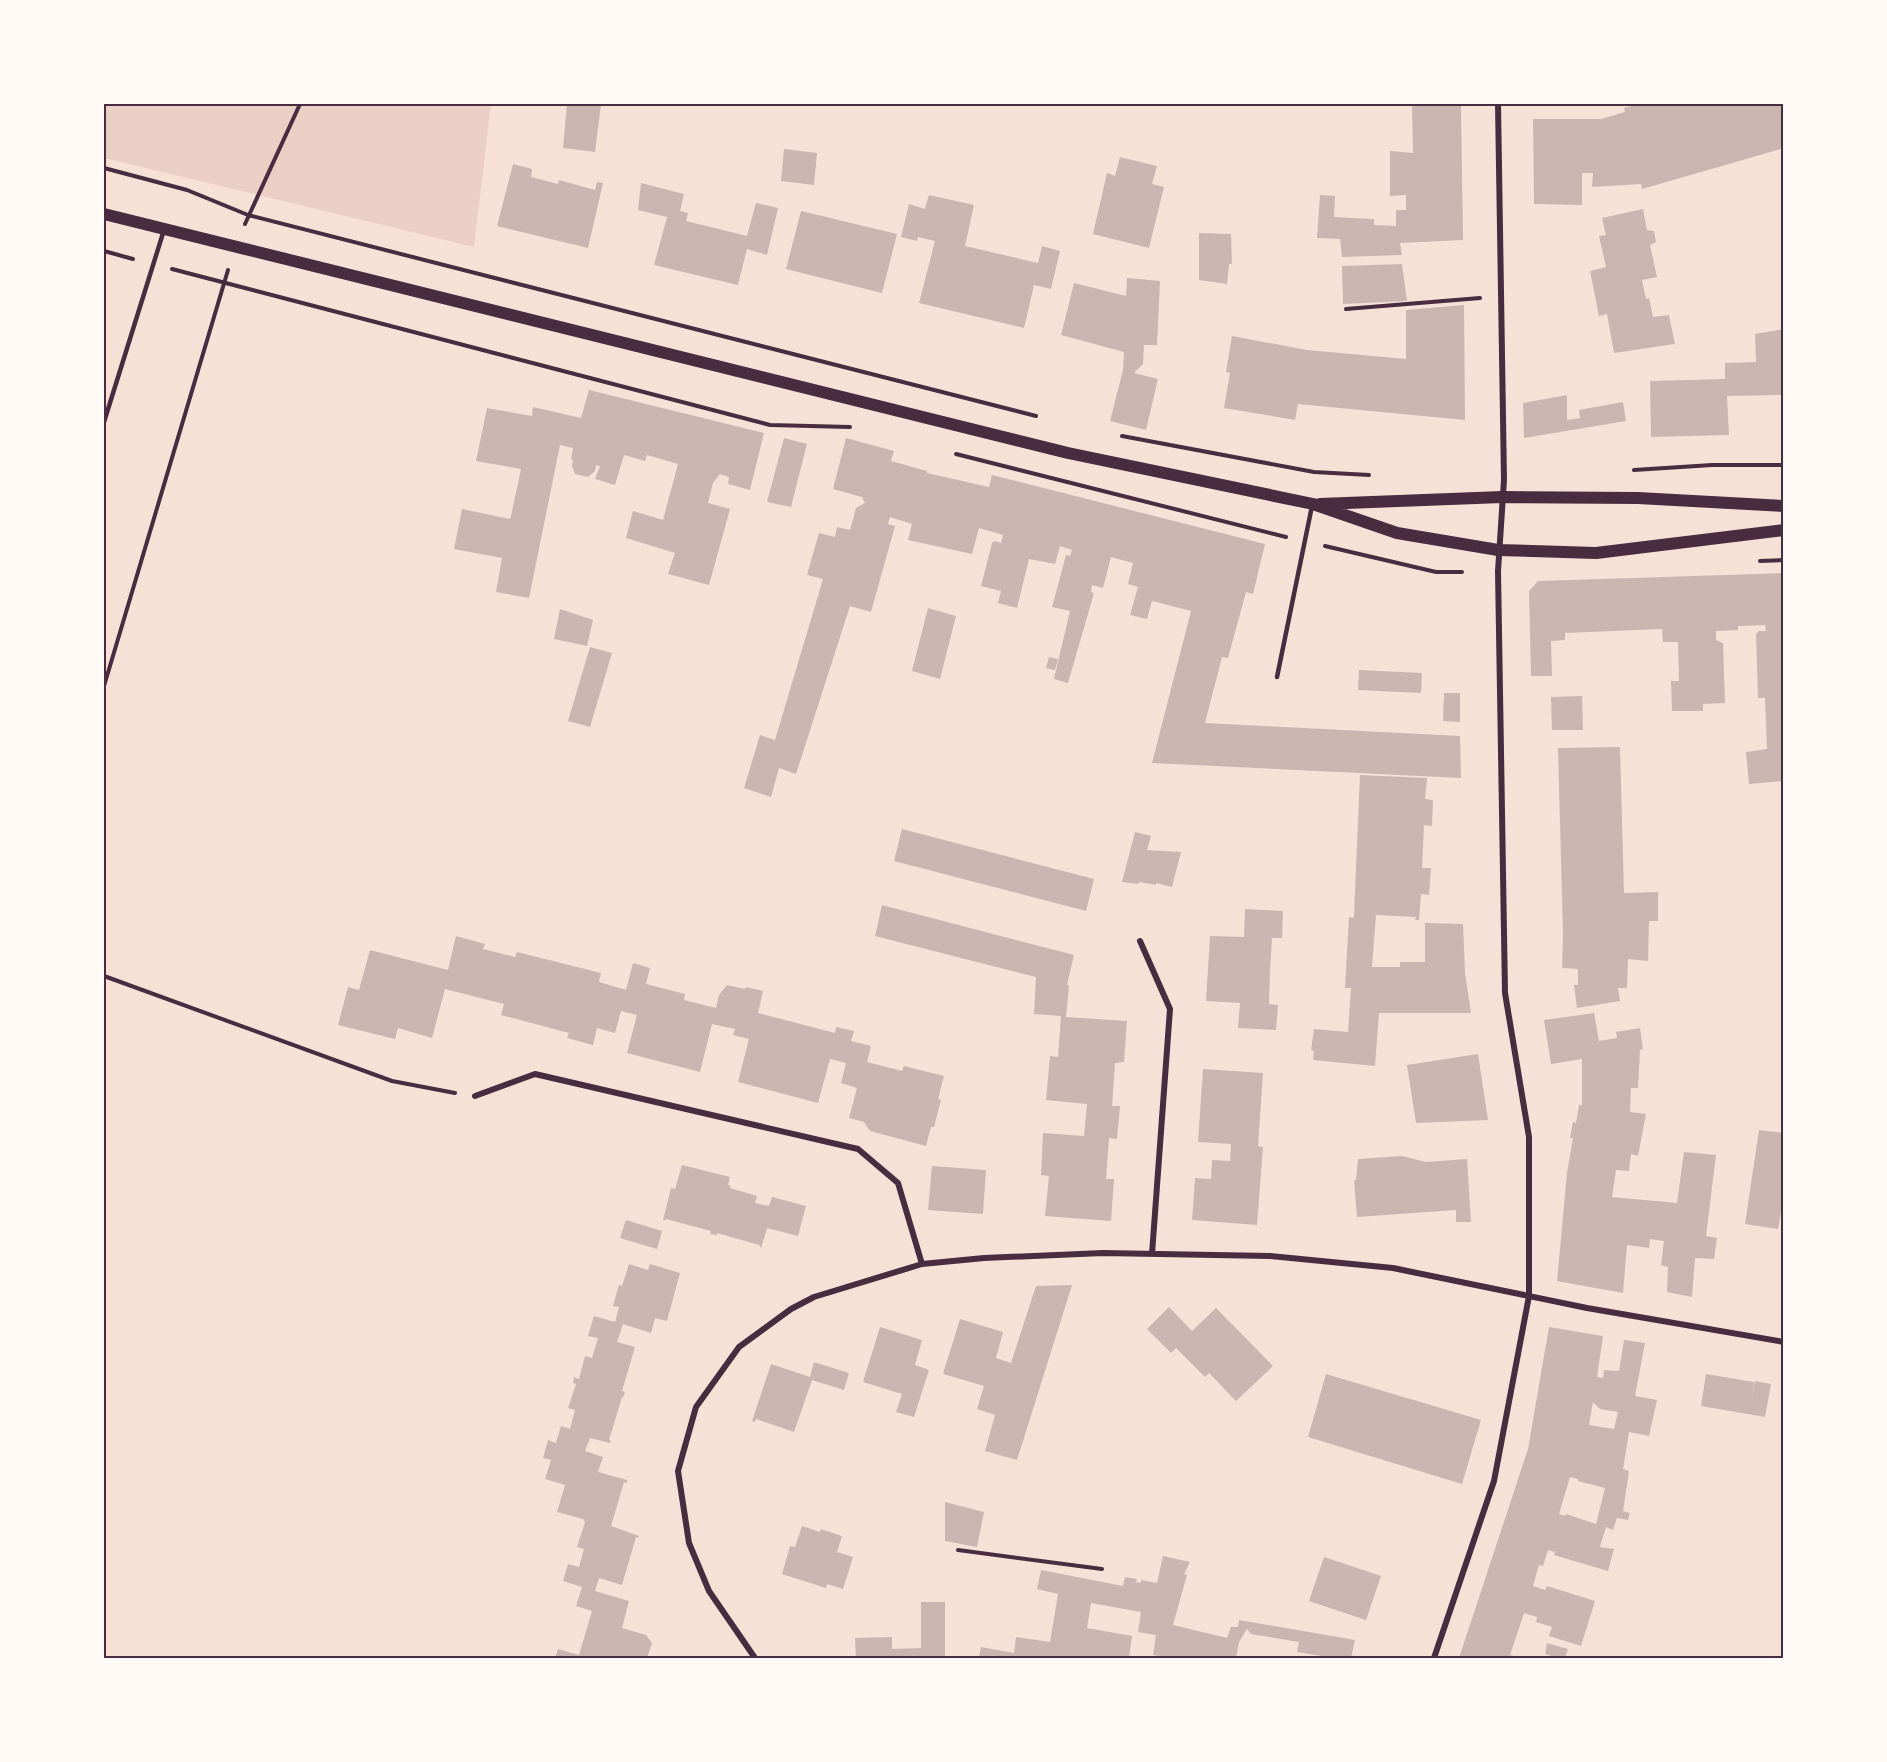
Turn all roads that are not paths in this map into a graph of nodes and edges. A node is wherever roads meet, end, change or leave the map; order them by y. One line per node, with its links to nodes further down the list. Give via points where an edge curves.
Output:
1 (1498, 104): 5 (street)
2 (104, 214): 3 (main road)
3 (164, 230): 4 (lane); 6 (main road, via 1068,453)
4 (104, 422)
5 (1502, 496): 6 (main road); 7 (main road); 9 (street)
6 (1312, 504): 9 (main road, via 1397,533); 10 (lane)
7 (1784, 506)
8 (1784, 530): 9 (main road, via 1596,553)
9 (1498, 550): 15 (street, via 1505,993 1529,1137)
10 (1277, 677)
11 (1140, 941): 13 (street, via 1170,1009)
12 (475, 1096): 14 (street, via 536,1074 858,1149 898,1183)
13 (1152, 1254): 14 (street, via 984,1258); 15 (street, via 1270,1256 1393,1268)
14 (922, 1264): 17 (street, via 814,1297 791,1309 738,1347 696,1407 678,1471 689,1543 710,1591)
15 (1529, 1296): 16 (street); 18 (street, via 1494,1481)
16 (1784, 1342)
17 (755, 1659)
18 (1434, 1659)

